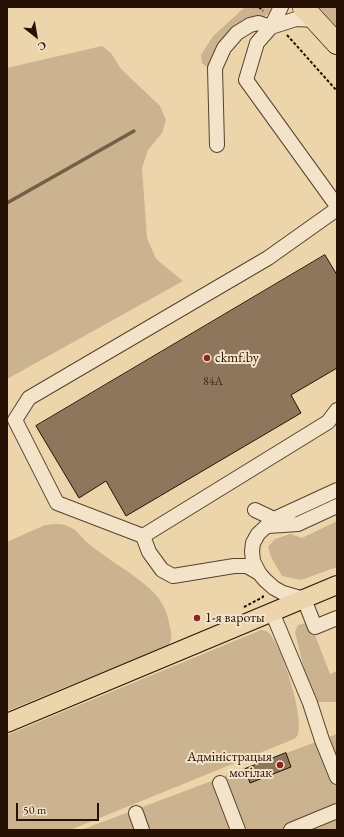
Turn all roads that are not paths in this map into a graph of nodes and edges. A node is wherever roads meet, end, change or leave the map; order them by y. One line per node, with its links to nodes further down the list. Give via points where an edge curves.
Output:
1 (281, 7): 3 (street)
2 (310, 14): 3 (street); 4 (highway)
3 (274, 24): 5 (street, via 250,25 237,33 224,48 215,68); 6 (street, via 257,43 246,80)
4 (337, 44)
5 (217, 144)
6 (337, 208): 12 (street, via 268,258 29,398 15,420 57,503)
7 (337, 410): 12 (street, via 328,422)
8 (337, 490): 11 (street)
9 (337, 506): 11 (street, via 298,524)
10 (255, 510): 11 (street)
11 (271, 522): 13 (street, via 258,534 253,543 253,561)
12 (143, 536): 13 (street, via 149,552 162,570 173,576 234,566 247,566)
13 (259, 573): 15 (street, via 274,588)
14 (337, 585): 15 (main road)
15 (304, 599): 16 (main road); 17 (street, via 316,627)
16 (272, 612): 18 (main road); 19 (street)
17 (337, 618)
18 (7, 722)
19 (337, 776)
20 (220, 783): 24 (street)
21 (337, 812): 25 (street)
22 (136, 813): 23 (street)
23 (142, 830)
24 (238, 830)
25 (291, 830)

